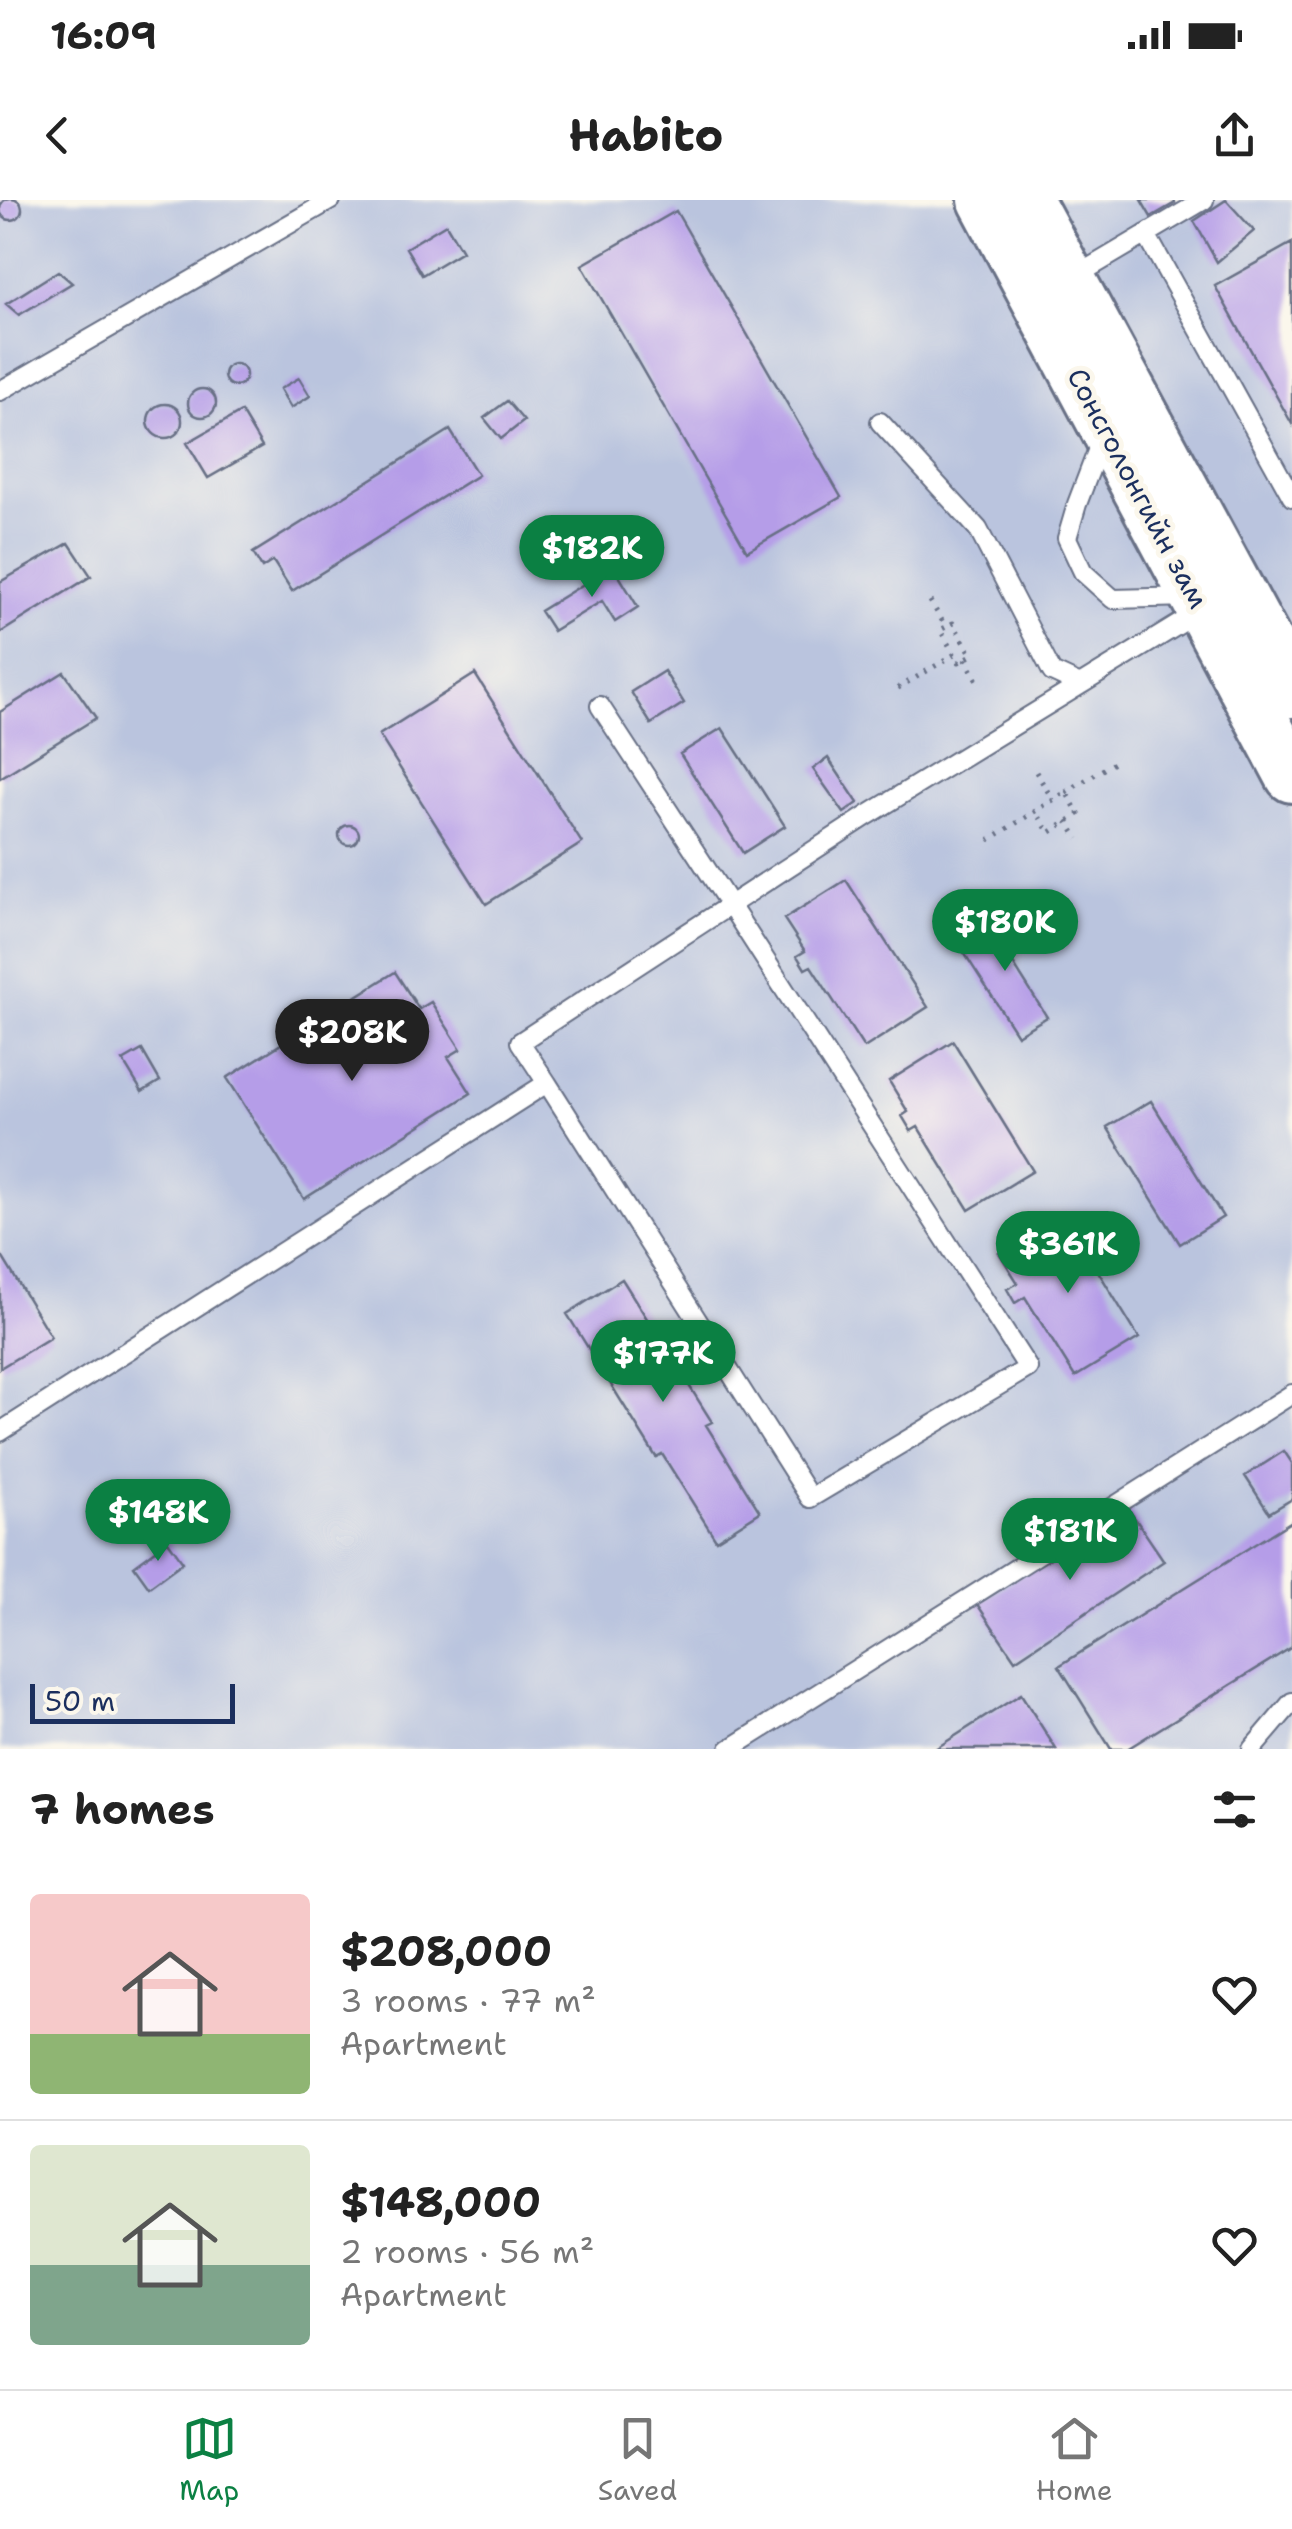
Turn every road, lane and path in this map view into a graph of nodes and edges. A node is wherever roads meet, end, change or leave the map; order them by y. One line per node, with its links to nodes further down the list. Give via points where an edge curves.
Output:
1 (331, 200): 7 (lane)
2 (984, 200): 9 (main road, Сонсголонгийн зам)
3 (1026, 200): 6 (main road, Сонсголонгийн зам)
4 (1204, 200): 5 (lane)
5 (1146, 234): 6 (lane); 10 (lane)
6 (1069, 280): 19 (main road, Сонсголонгийн зам)
7 (0, 391)
8 (880, 422): 17 (lane, via 978,529 1052,672)
9 (1106, 428): 12 (main road, Сонсголонгийн зам); 12 (lane, via 1067,538 1083,572 1113,599)
10 (1292, 497)
11 (930, 601): 13 (path)
12 (1200, 603): 17 (lane); 23 (main road, Сонсголонгийн зам)
13 (946, 627): 14 (path, via 940,630); 15 (path, via 953,623 972,655)
14 (954, 654): 15 (path, via 959,662); 18 (path)
15 (965, 659): 16 (path)
16 (978, 682)
17 (1080, 685): 30 (lane)
18 (898, 688)
19 (1292, 691)
20 (600, 706): 30 (lane)
21 (1115, 762): 24 (path)
22 (1036, 772): 25 (path)
23 (1292, 776)
24 (1066, 792): 25 (path); 27 (path, via 1079,814)
25 (1053, 800): 26 (path)
26 (1036, 811): 27 (path, via 1049,833); 28 (path)
27 (1067, 822): 29 (path)
28 (989, 840)
29 (1078, 840)
30 (730, 905): 31 (lane, via 520,1042); 31 (lane, via 1028,1368 810,1498)
31 (547, 1083): 33 (lane)
32 (1292, 1394): 35 (lane)
33 (0, 1432)
34 (1292, 1702): 36 (lane)
35 (730, 1749)
36 (1252, 1749)

